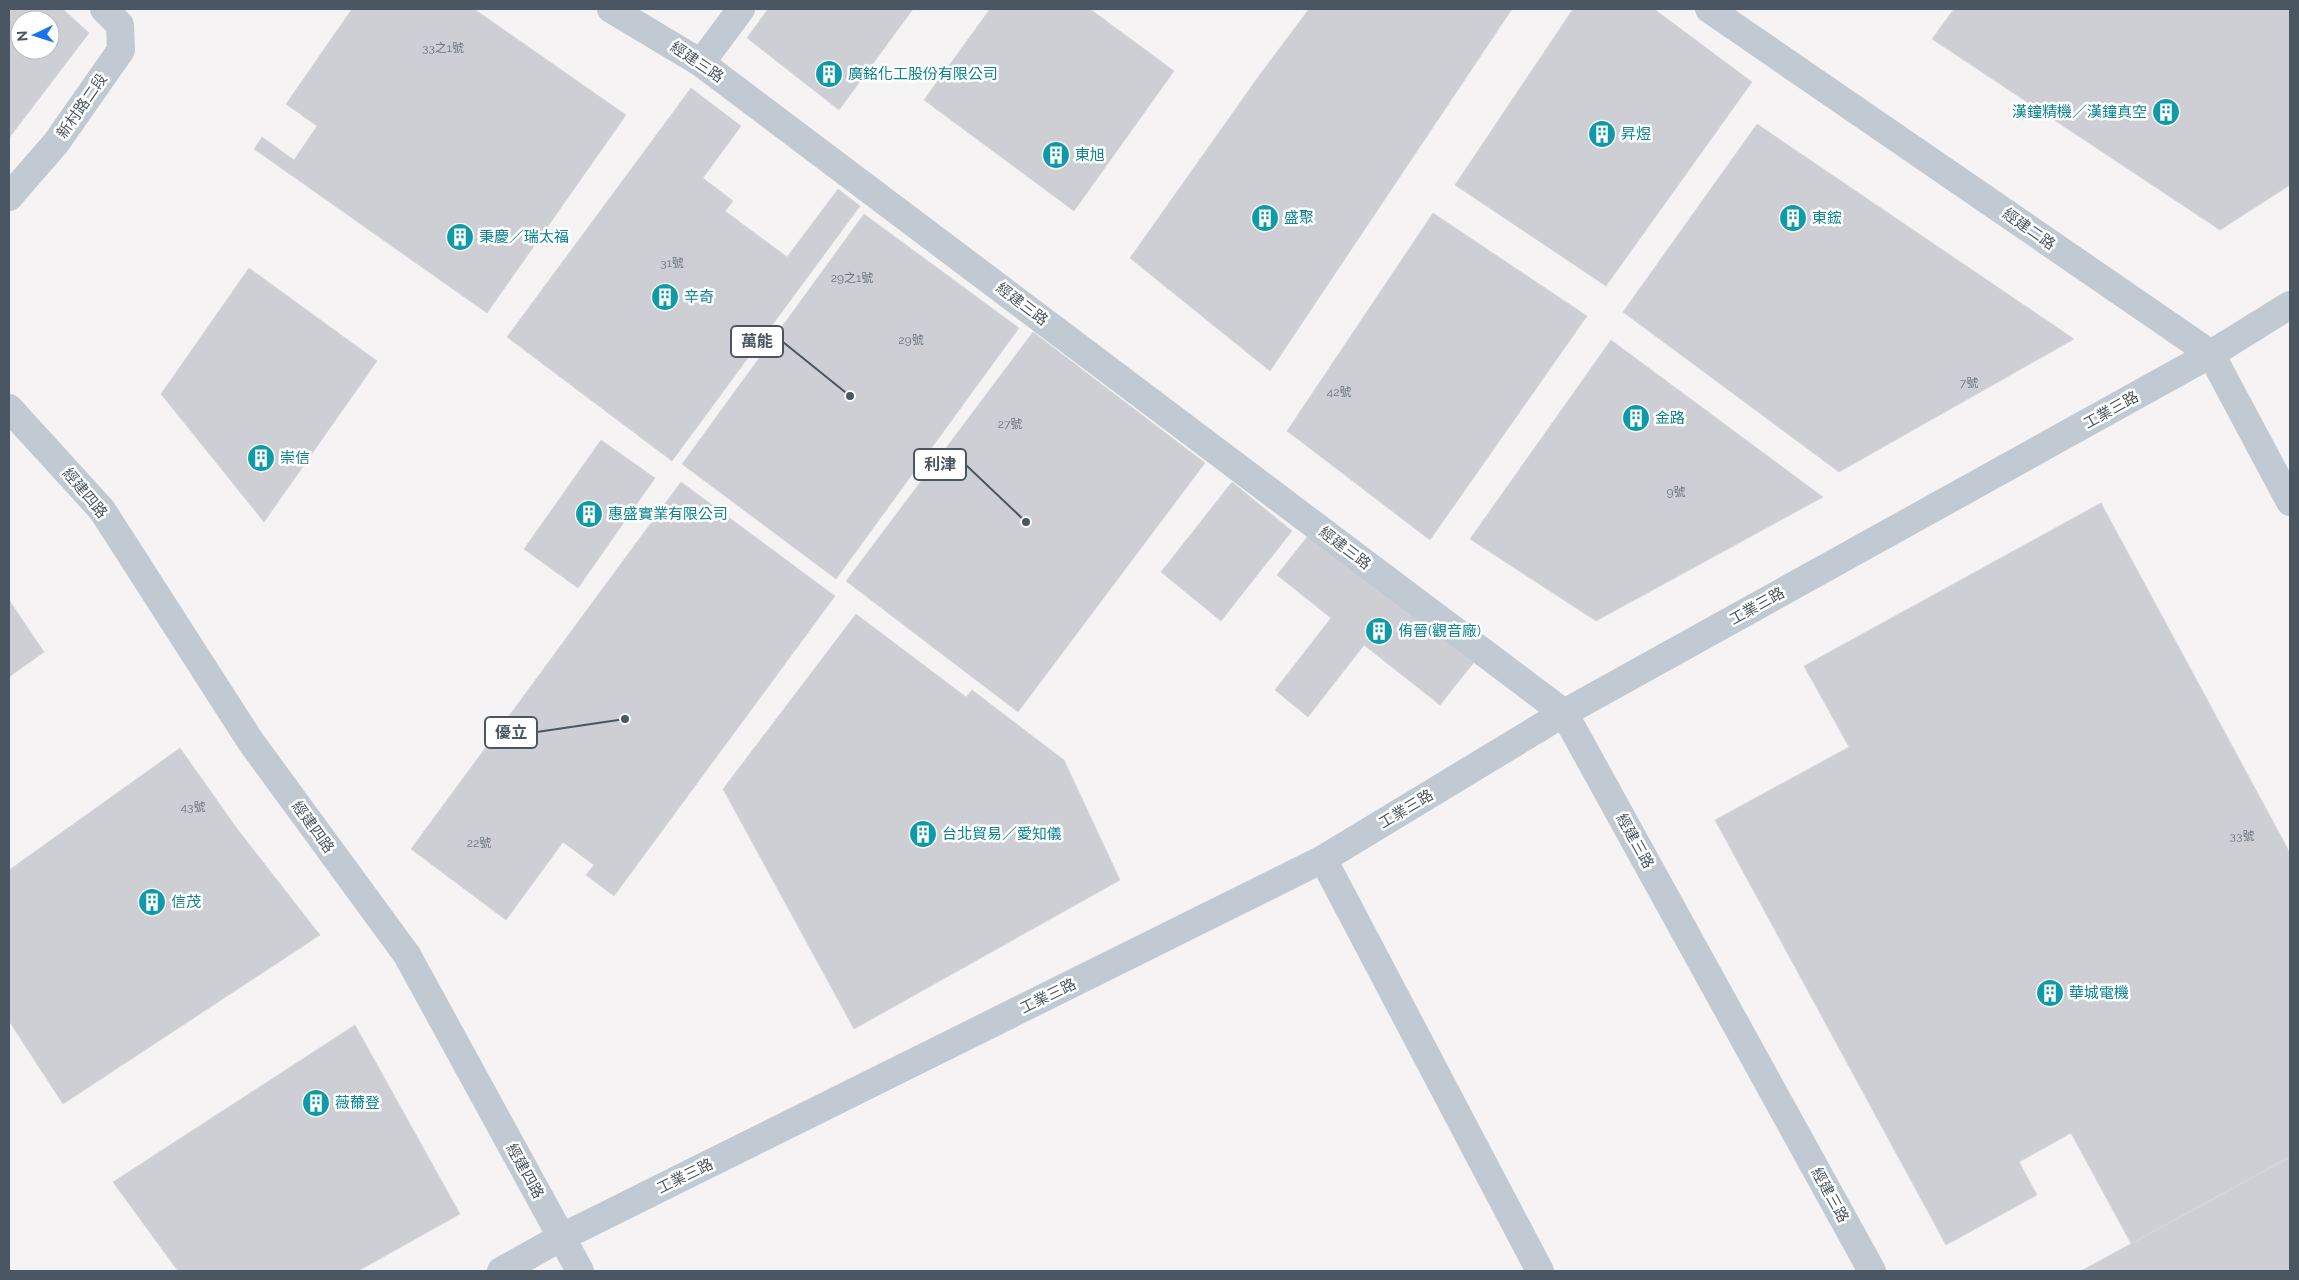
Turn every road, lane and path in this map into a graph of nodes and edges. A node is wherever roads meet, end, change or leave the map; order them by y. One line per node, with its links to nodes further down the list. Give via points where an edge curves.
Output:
1 (104, 9): 6 (street, 新村路二段, via 120,25 121,50 56,143)
2 (610, 9): 5 (street, 經建三路)
3 (741, 9): 5 (street)
4 (1709, 9): 8 (street, 經建二路)
5 (701, 63): 11 (street, 經建三路)
6 (9, 196)
7 (2290, 305): 8 (street, 工業三路)
8 (2211, 354): 10 (street, 經建二路); 11 (street, 工業三路)
9 (9, 408): 13 (street, 經建四路, via 102,510 251,742 407,955)
10 (2290, 502)
11 (1564, 714): 12 (street, 工業三路); 17 (street, 經建三路)
12 (1323, 859): 13 (street, 工業三路); 16 (street)
13 (562, 1237): 14 (street, 工業三路); 15 (street, 經建四路)
14 (501, 1271)
15 (580, 1271)
16 (1540, 1271)
17 (1872, 1271)

